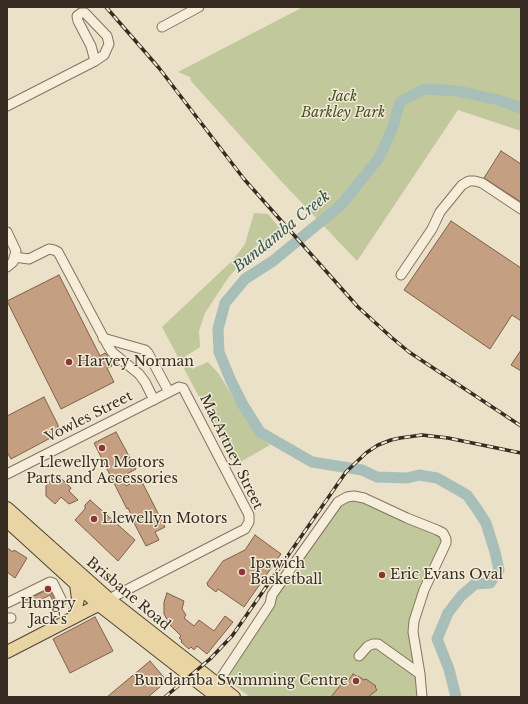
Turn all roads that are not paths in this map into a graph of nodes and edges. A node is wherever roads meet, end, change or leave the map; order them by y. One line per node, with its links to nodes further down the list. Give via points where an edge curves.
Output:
1 (199, 7): 2 (street)
2 (162, 27)
3 (95, 62): 3 (street, via 91,46 78,21 77,16 80,13 85,13 108,39 106,52); 4 (street)
4 (7, 106)
5 (521, 209): 9 (street, via 482,183 468,181 440,212)
6 (7, 232): 7 (street, via 16,251)
7 (11, 259): 8 (street, via 12,264); 10 (street, via 29,259 49,249 58,252)
8 (7, 267)
9 (401, 275)
10 (103, 338): 12 (street, via 145,350); 13 (street, via 112,352 139,374)
11 (183, 388): 12 (street, Vowles Street); 18 (street, MacArtney Street, via 249,515 249,522 245,528)
12 (168, 392): 13 (street, Vowles Street)
13 (154, 400): 14 (street, Vowles Street)
14 (7, 474)
15 (7, 508): 18 (main road, Brisbane Road)
16 (8, 525): 17 (main road, Brisbane Road)
17 (76, 584): 18 (main road, Brisbane Road); 21 (main road, via 78,599)
18 (104, 602): 21 (main road); 25 (main road, Brisbane Road)
19 (7, 603): 20 (street, via 50,582 61,599)
20 (60, 604)
21 (74, 617): 22 (main road)
22 (7, 652)
23 (358, 656): 24 (street, via 368,646 378,644)
24 (420, 674): 25 (street, via 413,632 414,621 424,590 446,543 445,536 438,530 354,496 338,502 272,595 270,604); 27 (street)
25 (211, 692): 26 (main road, Brisbane Road)
26 (234, 697)
27 (422, 697)

